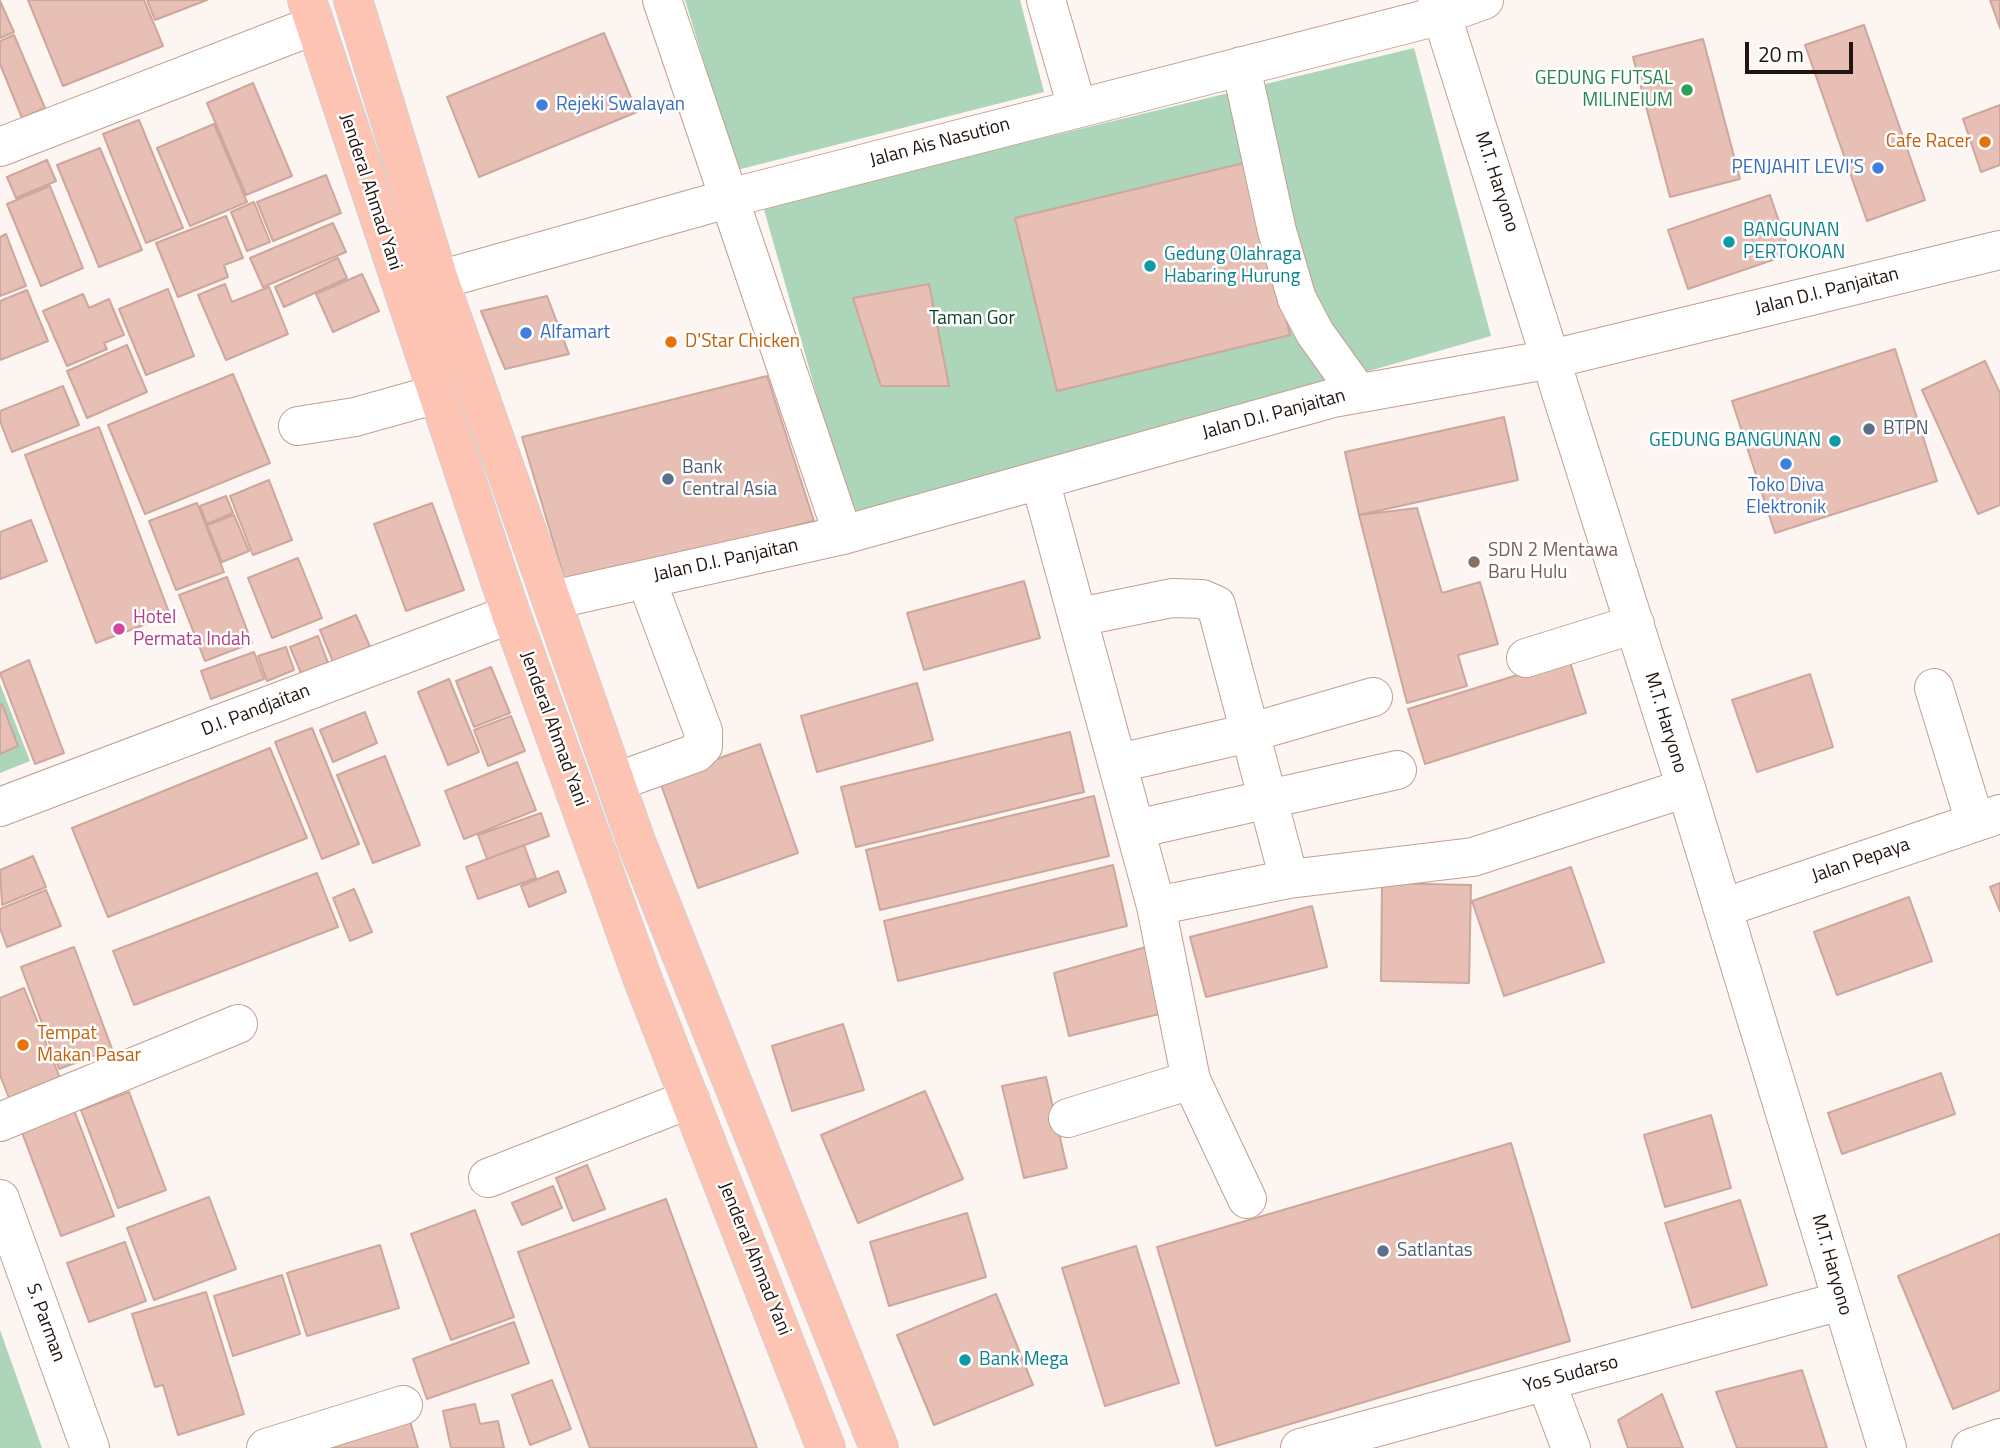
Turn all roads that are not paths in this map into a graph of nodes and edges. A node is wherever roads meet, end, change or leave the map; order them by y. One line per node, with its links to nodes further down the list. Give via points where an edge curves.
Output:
1 (353, 0): 12 (highway, Jenderal Ahmad Yani)
2 (662, 0): 10 (street)
3 (1046, 0): 8 (street)
4 (1484, 0): 5 (street, Jalan Ais Nasution)
5 (1440, 8): 7 (street, Jalan Ais Nasution); 14 (street, M.T. Haryono)
6 (311, 13): 9 (street); 13 (highway, Jenderal Ahmad Yani)
7 (1241, 66): 8 (street, Jalan Ais Nasution); 15 (street, via 1277,231 1297,299 1320,342)
8 (1077, 107): 10 (street, Jalan Ais Nasution)
9 (0, 147)
10 (730, 199): 12 (street, Jalan Ais Nasution); 19 (street)
11 (2000, 250): 14 (street, Jalan D.I. Panjaitan)
12 (439, 280): 13 (street, Jalan Ais Nasution); 21 (highway, Jenderal Ahmad Yani)
13 (402, 290): 16 (highway, Jenderal Ahmad Yani)
14 (1552, 359): 15 (street, Jalan D.I. Panjaitan); 24 (street, M.T. Haryono)
15 (1358, 393): 18 (street, Jalan D.I. Panjaitan)
16 (437, 394): 17 (street, via 355,417); 22 (highway, Jenderal Ahmad Yani)
17 (298, 426)
18 (1040, 480): 19 (street, Jalan D.I. Panjaitan); 23 (street)
19 (844, 536): 20 (street, Jalan D.I. Panjaitan)
20 (646, 579): 21 (street, Jalan D.I. Panjaitan); 31 (street, via 703,731 703,746 696,753)
21 (552, 600): 31 (highway, Jenderal Ahmad Yani)
22 (511, 614): 34 (street, D.I. Pandjaitan); 42 (highway, Jenderal Ahmad Yani)
23 (1079, 617): 28 (street, via 1172,598 1202,599 1216,605); 29 (street)
24 (1635, 624): 25 (street); 32 (street, M.T. Haryono)
25 (1525, 658)
26 (1934, 688): 35 (street)
27 (1373, 697): 28 (street)
28 (1249, 733): 29 (street); 33 (street)
29 (1119, 763): 36 (street)
30 (1397, 770): 33 (street)
31 (616, 782): 55 (highway, Jenderal Ahmad Yani)
32 (1686, 788): 37 (street, via 1473,857); 39 (street, M.T. Haryono)
33 (1266, 802): 36 (street); 37 (street)
34 (0, 807)
35 (1988, 818): 39 (street, Jalan Pepaya)
36 (1136, 829): 38 (street)
37 (1289, 879): 38 (street)
38 (1156, 906): 41 (street)
39 (1723, 908): 48 (street, M.T. Haryono)
40 (238, 1024): 44 (street)
41 (1191, 1080): 43 (street); 47 (street)
42 (690, 1099): 45 (street); 54 (highway, Jenderal Ahmad Yani)
43 (1068, 1118)
44 (0, 1122)
45 (488, 1178)
46 (0, 1199): 52 (street, S. Parman)
47 (1247, 1199)
48 (1841, 1301): 49 (street, Yos Sudarso); 58 (street, M.T. Haryono)
49 (1546, 1382): 56 (street, Yos Sudarso); 57 (street)
50 (403, 1405): 53 (street)
51 (2000, 1438): 59 (street)
52 (90, 1448)
53 (266, 1448)
54 (827, 1448)
55 (879, 1448)
56 (1300, 1448)
57 (1571, 1448)
58 (1887, 1448)
59 (1971, 1448)

